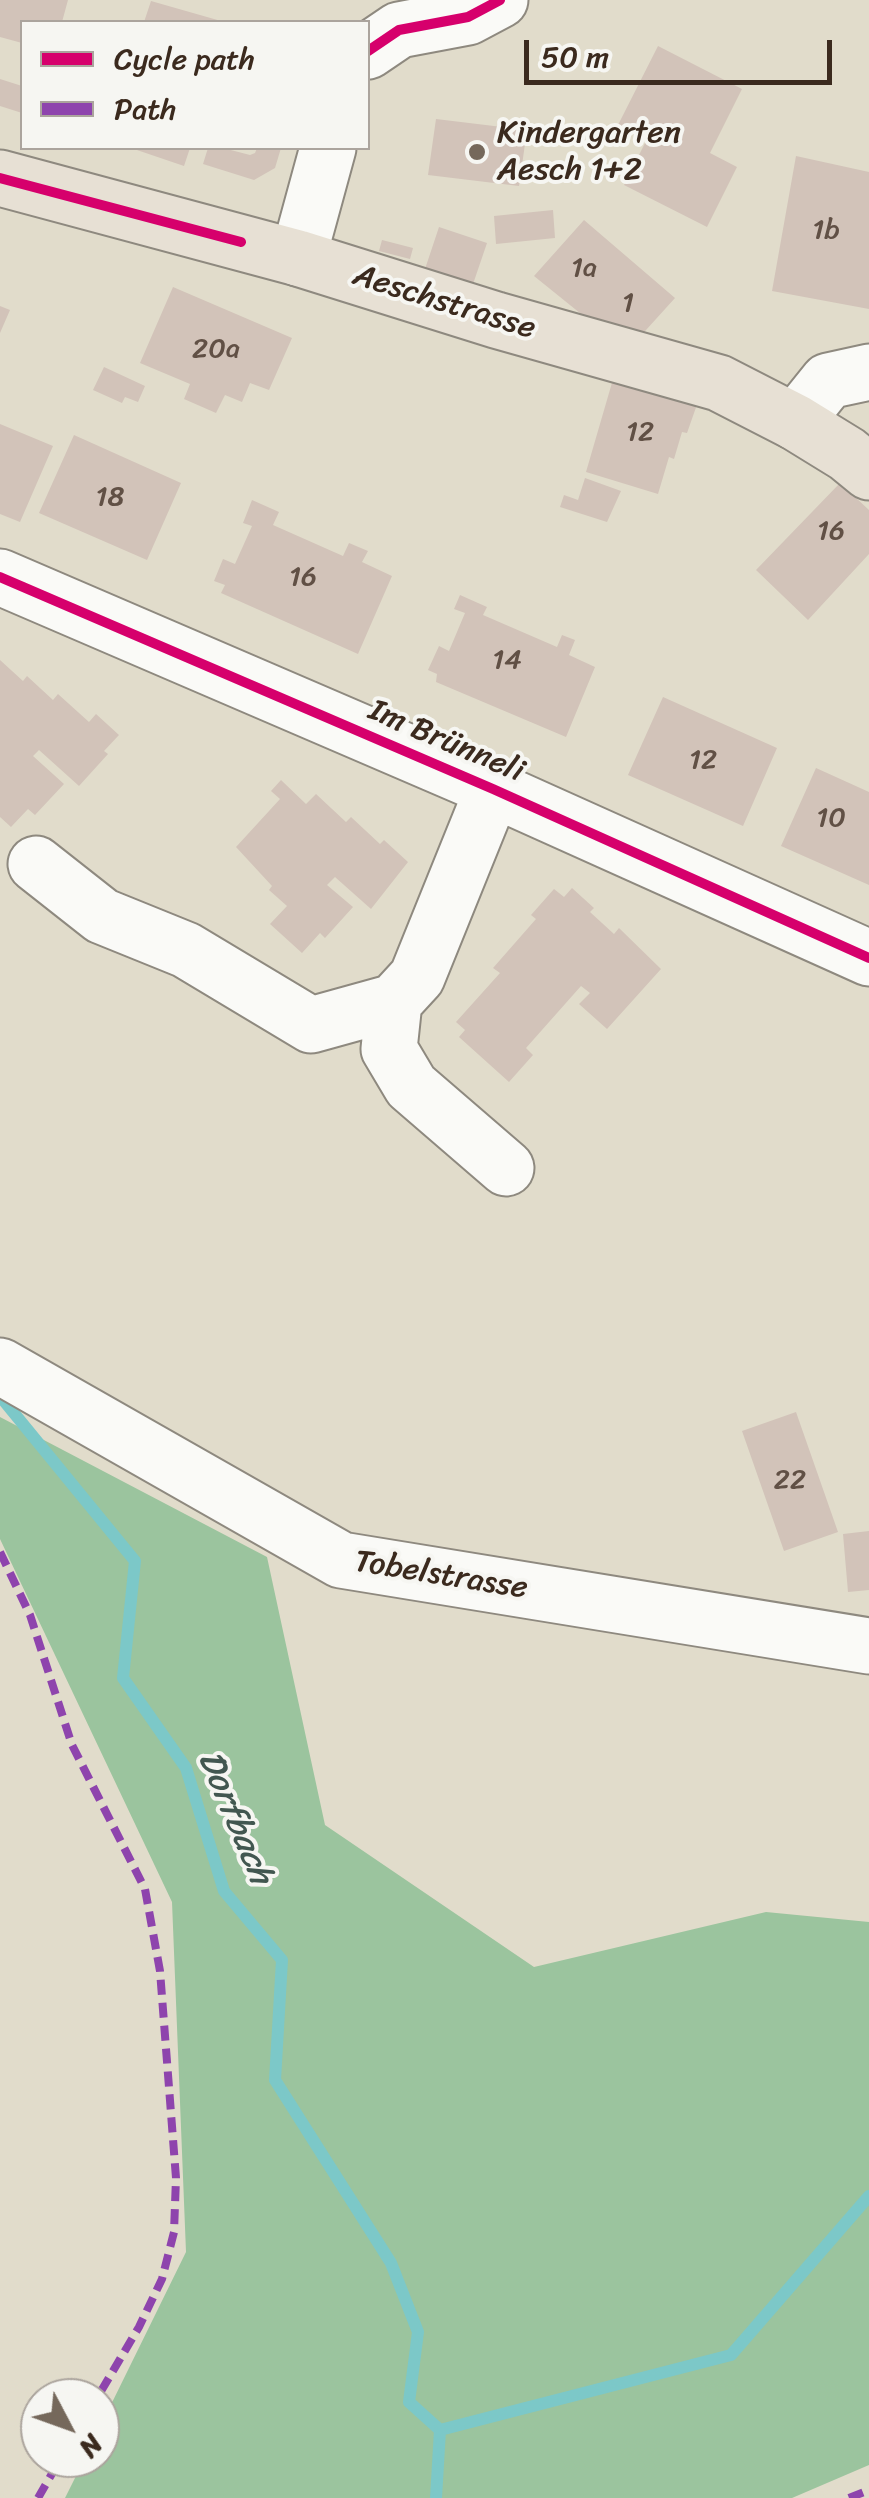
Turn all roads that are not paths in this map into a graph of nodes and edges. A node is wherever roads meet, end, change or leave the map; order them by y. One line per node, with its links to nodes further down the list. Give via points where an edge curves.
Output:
1 (500, 0): 2 (street, via 468,17)
2 (379, 27)
3 (327, 150): 5 (street)
4 (0, 178): 5 (main road, Aeschstrasse)
5 (298, 258): 7 (main road, Aeschstrasse, via 719,383)
6 (869, 372): 7 (street, via 828,382)
7 (795, 422): 8 (main road, Aeschstrasse)
8 (869, 472)
9 (0, 577): 10 (street, Im Brünneli)
10 (492, 789): 12 (street, Im Brünneli); 13 (street, via 417,977)
11 (36, 864): 13 (street, via 102,916 186,950 310,1026)
12 (869, 958)
13 (394, 1002): 14 (street, via 390,1049 411,1086)
14 (506, 1168)
15 (0, 1366): 16 (street, Tobelstrasse, via 341,1560)
16 (869, 1646)

